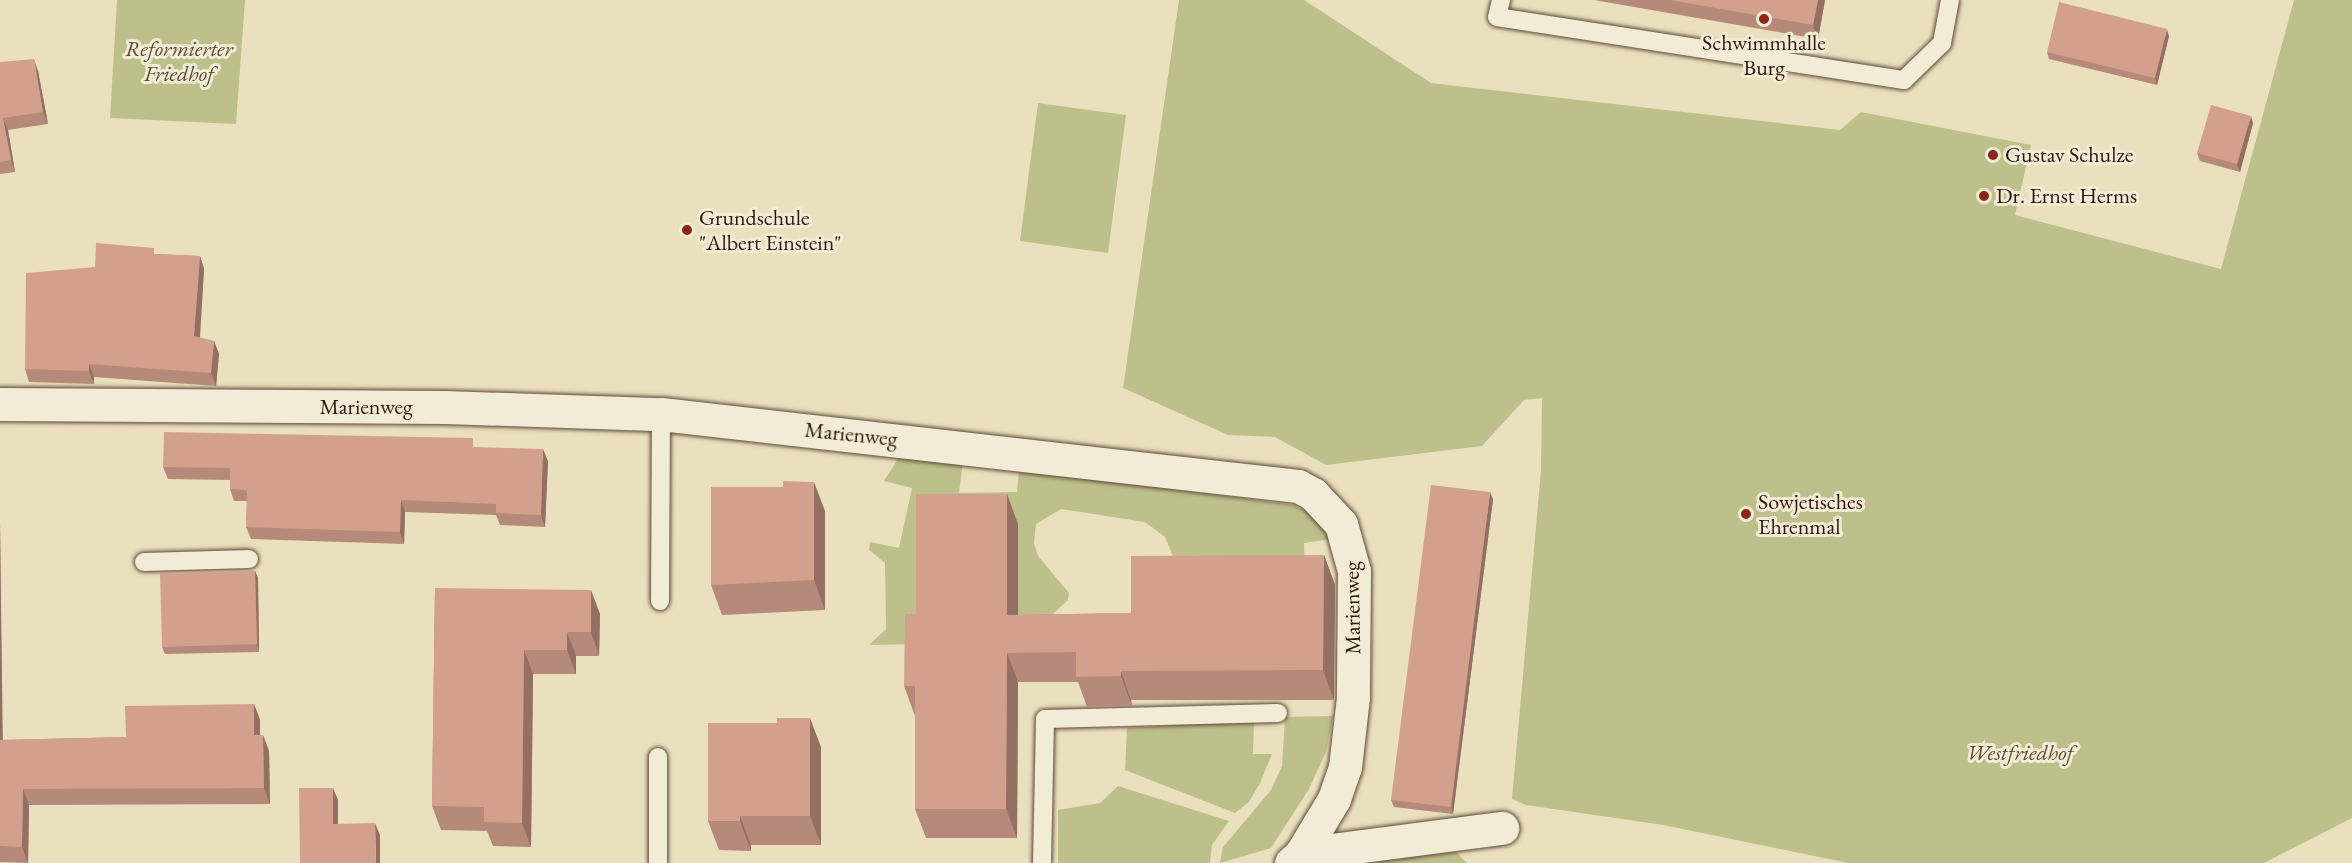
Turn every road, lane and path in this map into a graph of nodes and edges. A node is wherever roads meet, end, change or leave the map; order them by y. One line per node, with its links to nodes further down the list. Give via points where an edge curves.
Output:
1 (1501, 0): 2 (lane, via 1497,16 1904,80 1942,44)
2 (1950, 0)
3 (0, 404): 4 (street, Marienweg, via 445,407)
4 (661, 414): 7 (lane); 11 (street, Marienweg, via 1298,486 1313,494 1341,524 1350,546 1354,571 1353,697 1334,800)
5 (249, 559): 6 (lane)
6 (144, 562)
7 (660, 601)
8 (1278, 713): 13 (lane, via 1045,719)
9 (658, 757): 12 (lane)
10 (1502, 828): 11 (street, Marienweg)
11 (1296, 858)
12 (658, 863)
13 (1042, 863)

